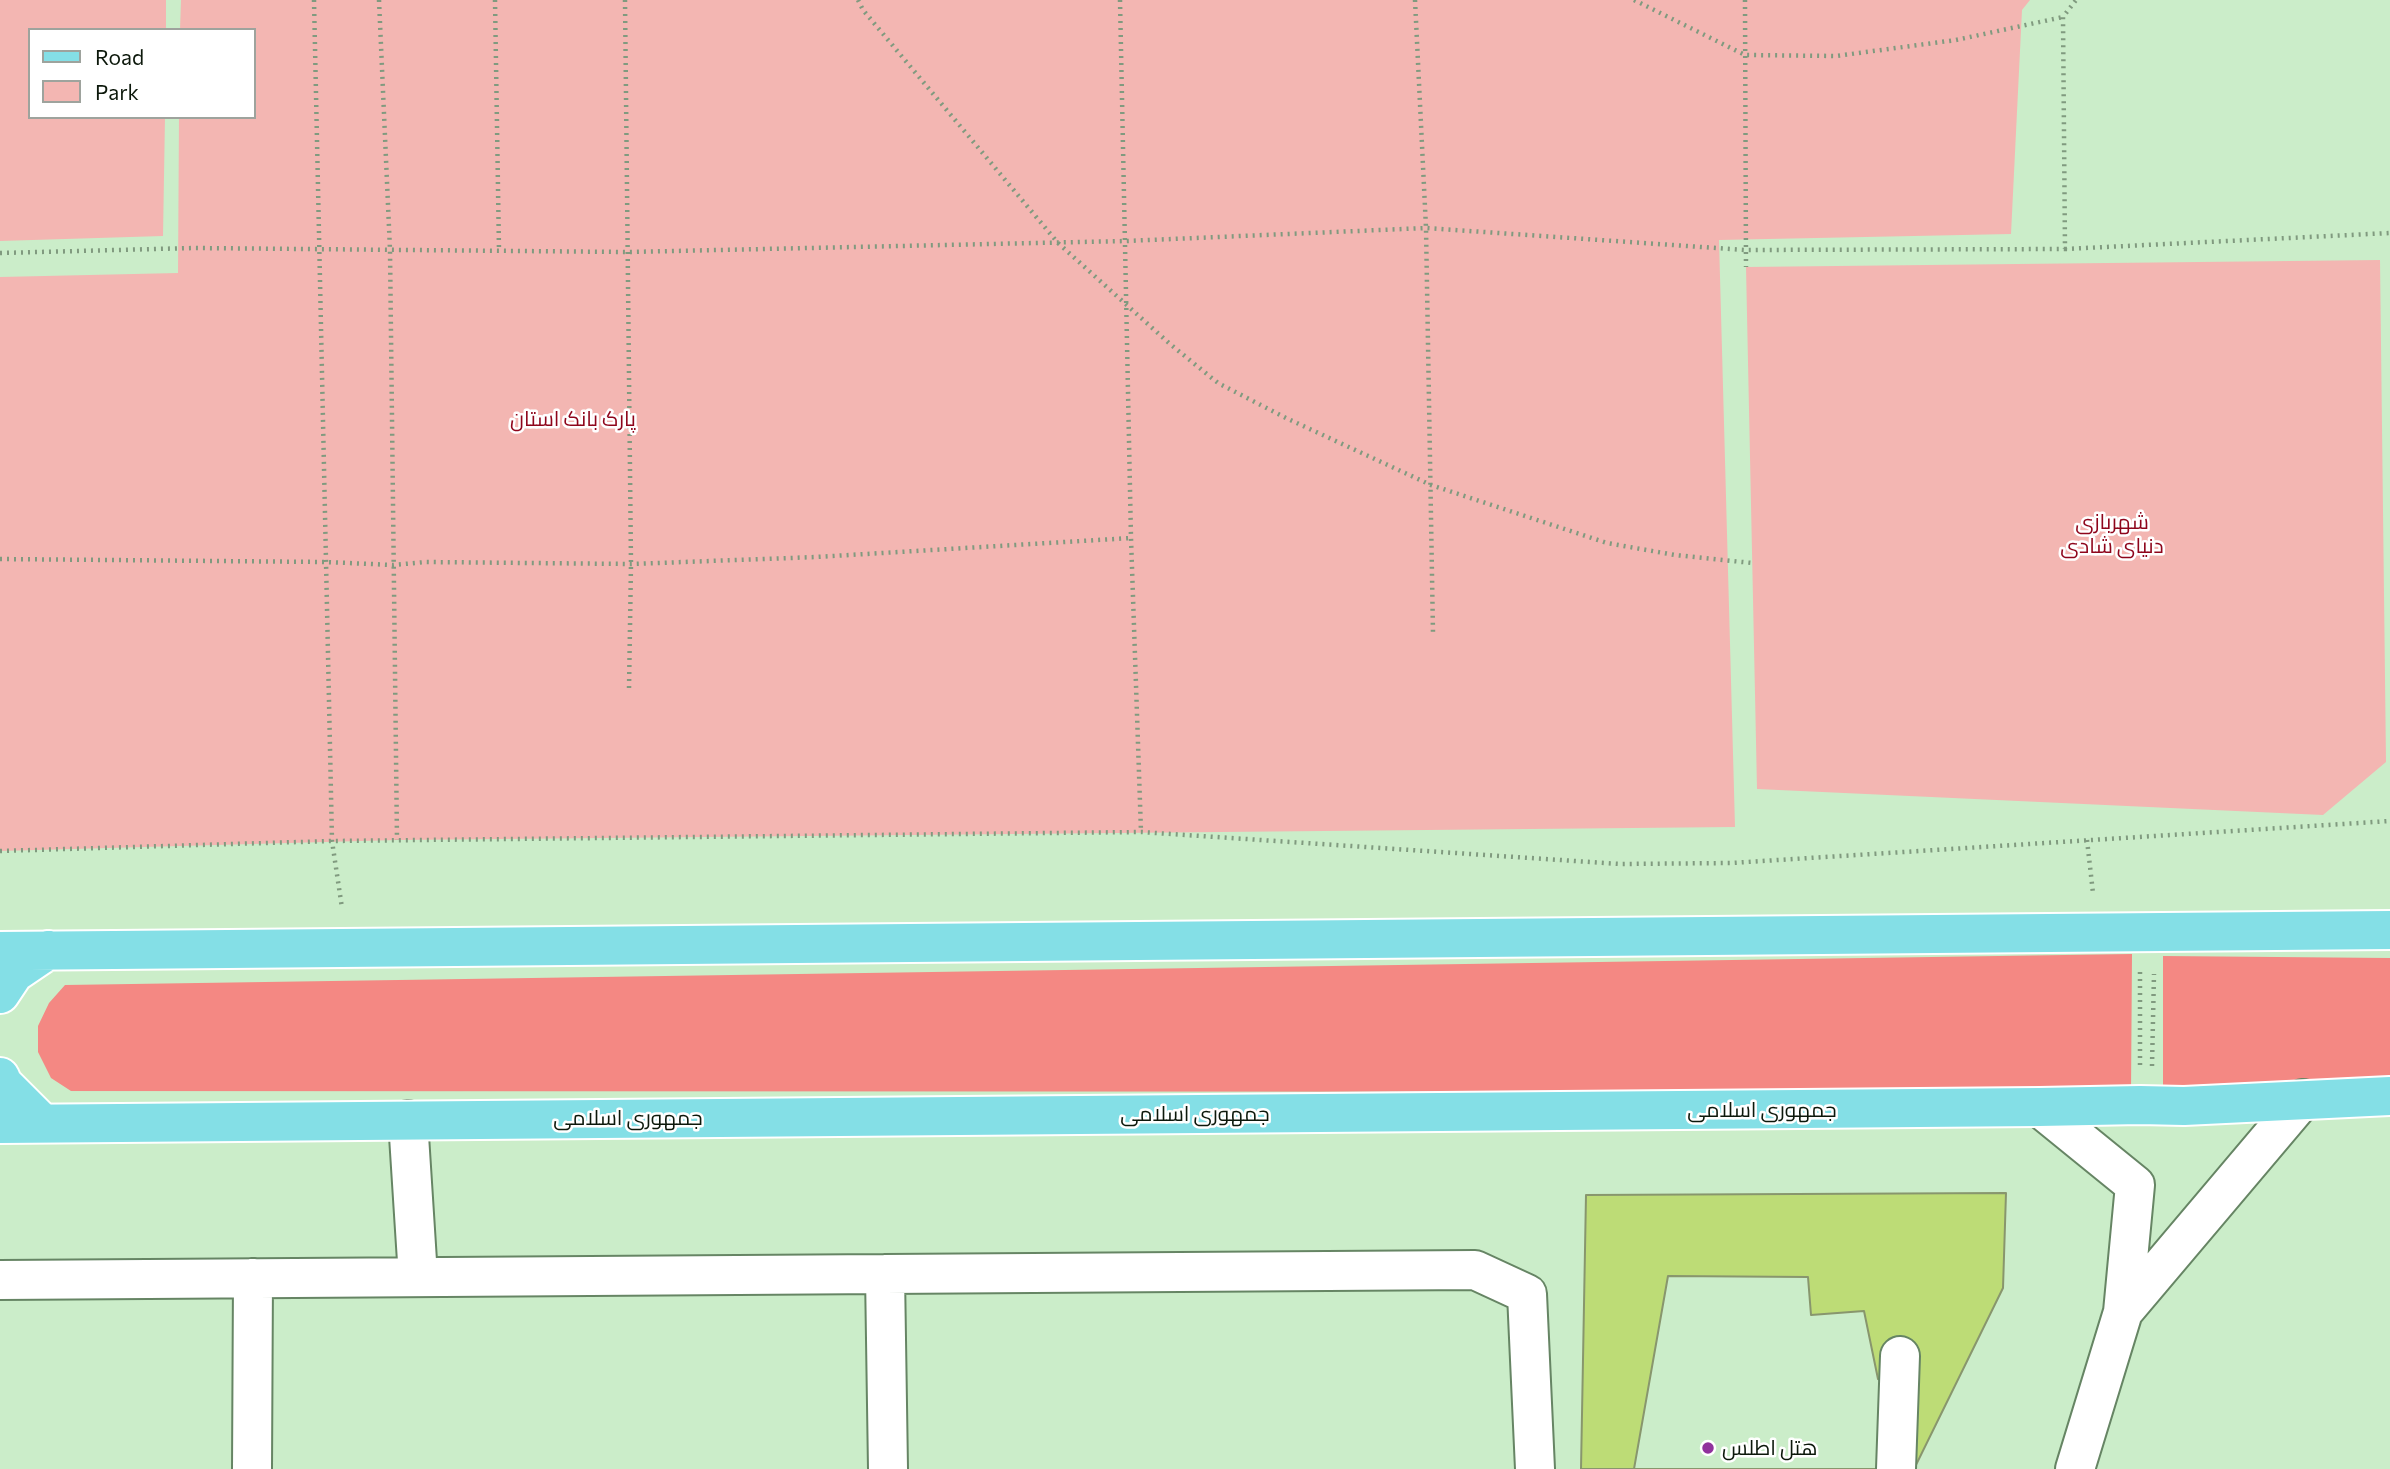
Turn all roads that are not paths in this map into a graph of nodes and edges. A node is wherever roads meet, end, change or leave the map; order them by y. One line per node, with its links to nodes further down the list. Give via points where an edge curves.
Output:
1 (2390, 930): 2 (main road)
2 (48, 950): 3 (main road); 4 (main road, via 14,973)
3 (0, 951)
4 (0, 994)
5 (0, 1077): 10 (main road)
6 (2390, 1096): 7 (main road, جمهوری اسلامی)
7 (2303, 1098): 8 (main road, جمهوری اسلامی, via 2184,1106); 16 (street)
8 (2039, 1107): 9 (main road, جمهوری اسلامی); 16 (street, via 2136,1185)
9 (408, 1120): 10 (main road, جمهوری اسلامی); 13 (street)
10 (41, 1123): 11 (main road, جمهوری اسلامی)
11 (0, 1124)
12 (885, 1274): 13 (street); 19 (street); 20 (street, via 1475,1270 1527,1294)
13 (418, 1277): 14 (street)
14 (253, 1278): 15 (street); 18 (street)
15 (0, 1280)
16 (2123, 1312): 22 (street)
17 (1900, 1356): 21 (street)
18 (252, 1469)
19 (888, 1469)
20 (1535, 1469)
21 (1896, 1469)
22 (2075, 1469)

